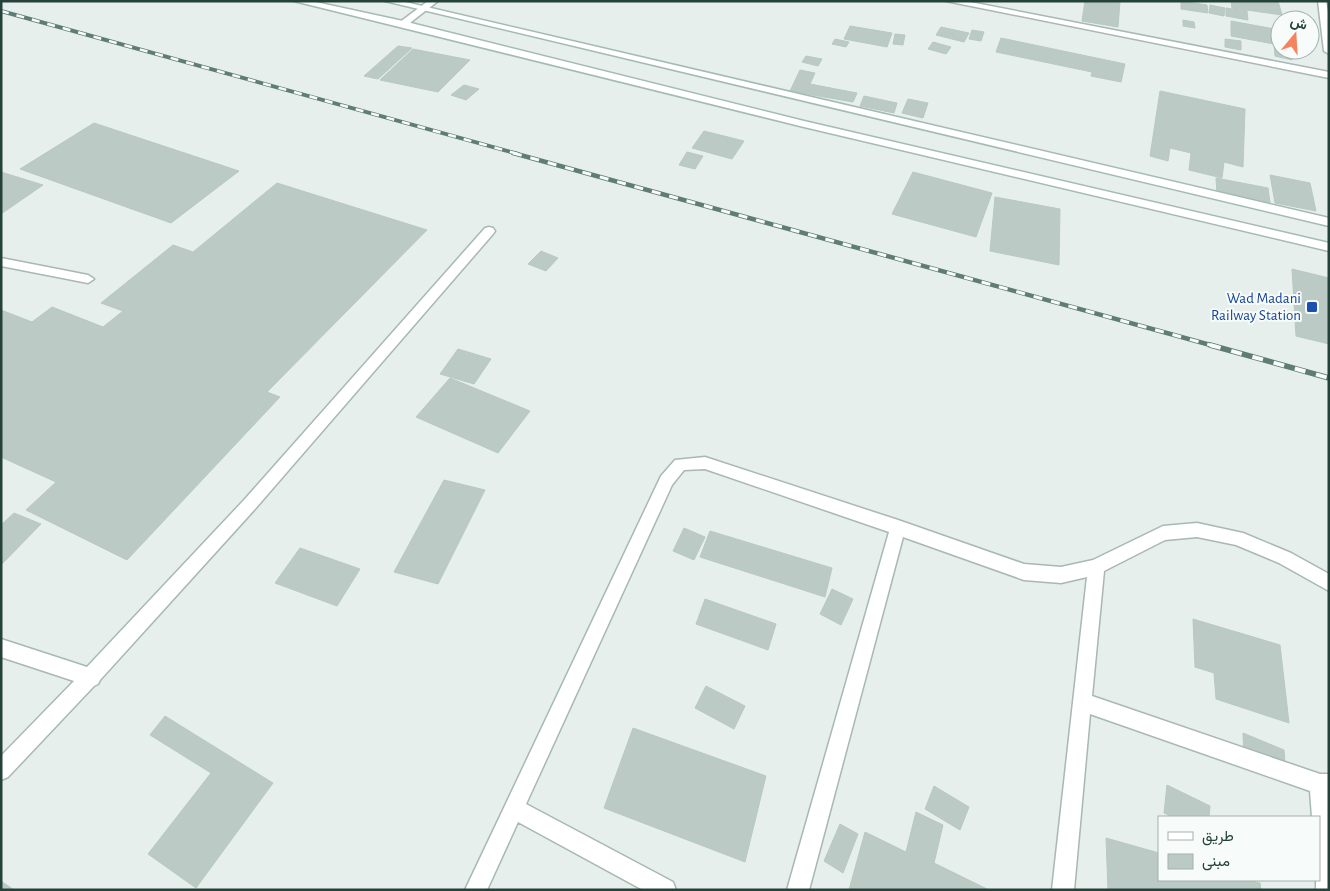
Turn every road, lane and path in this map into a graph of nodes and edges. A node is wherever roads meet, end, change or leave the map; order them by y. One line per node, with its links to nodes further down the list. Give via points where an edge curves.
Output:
1 (298, 1): 7 (main road)
2 (389, 1): 6 (main road)
3 (434, 1): 6 (main road)
4 (950, 1): 9 (main road)
5 (1322, 1): 8 (main road)
6 (424, 8): 7 (main road); 10 (main road)
7 (403, 24): 12 (main road, via 804,124)
8 (1329, 51)
9 (1329, 75)
10 (1329, 222)
11 (489, 231): 19 (main road, via 260,494)
12 (1329, 247)
13 (1, 262): 14 (main road)
14 (88, 279)
15 (898, 527): 16 (main road, via 1024,572 1060,575); 23 (main road, via 705,462 680,464 666,480); 26 (main road)
16 (1096, 567): 17 (main road, via 1163,533 1197,530 1237,538 1286,558); 20 (main road)
17 (1329, 584)
18 (1, 648): 19 (main road)
19 (92, 678): 21 (main road)
20 (1082, 702): 22 (main road); 27 (main road)
21 (1, 770)
22 (1325, 784): 28 (main road)
23 (513, 808): 24 (main road); 25 (main road)
24 (476, 890)
25 (665, 890)
26 (798, 890)
27 (1063, 890)
28 (1327, 890)

